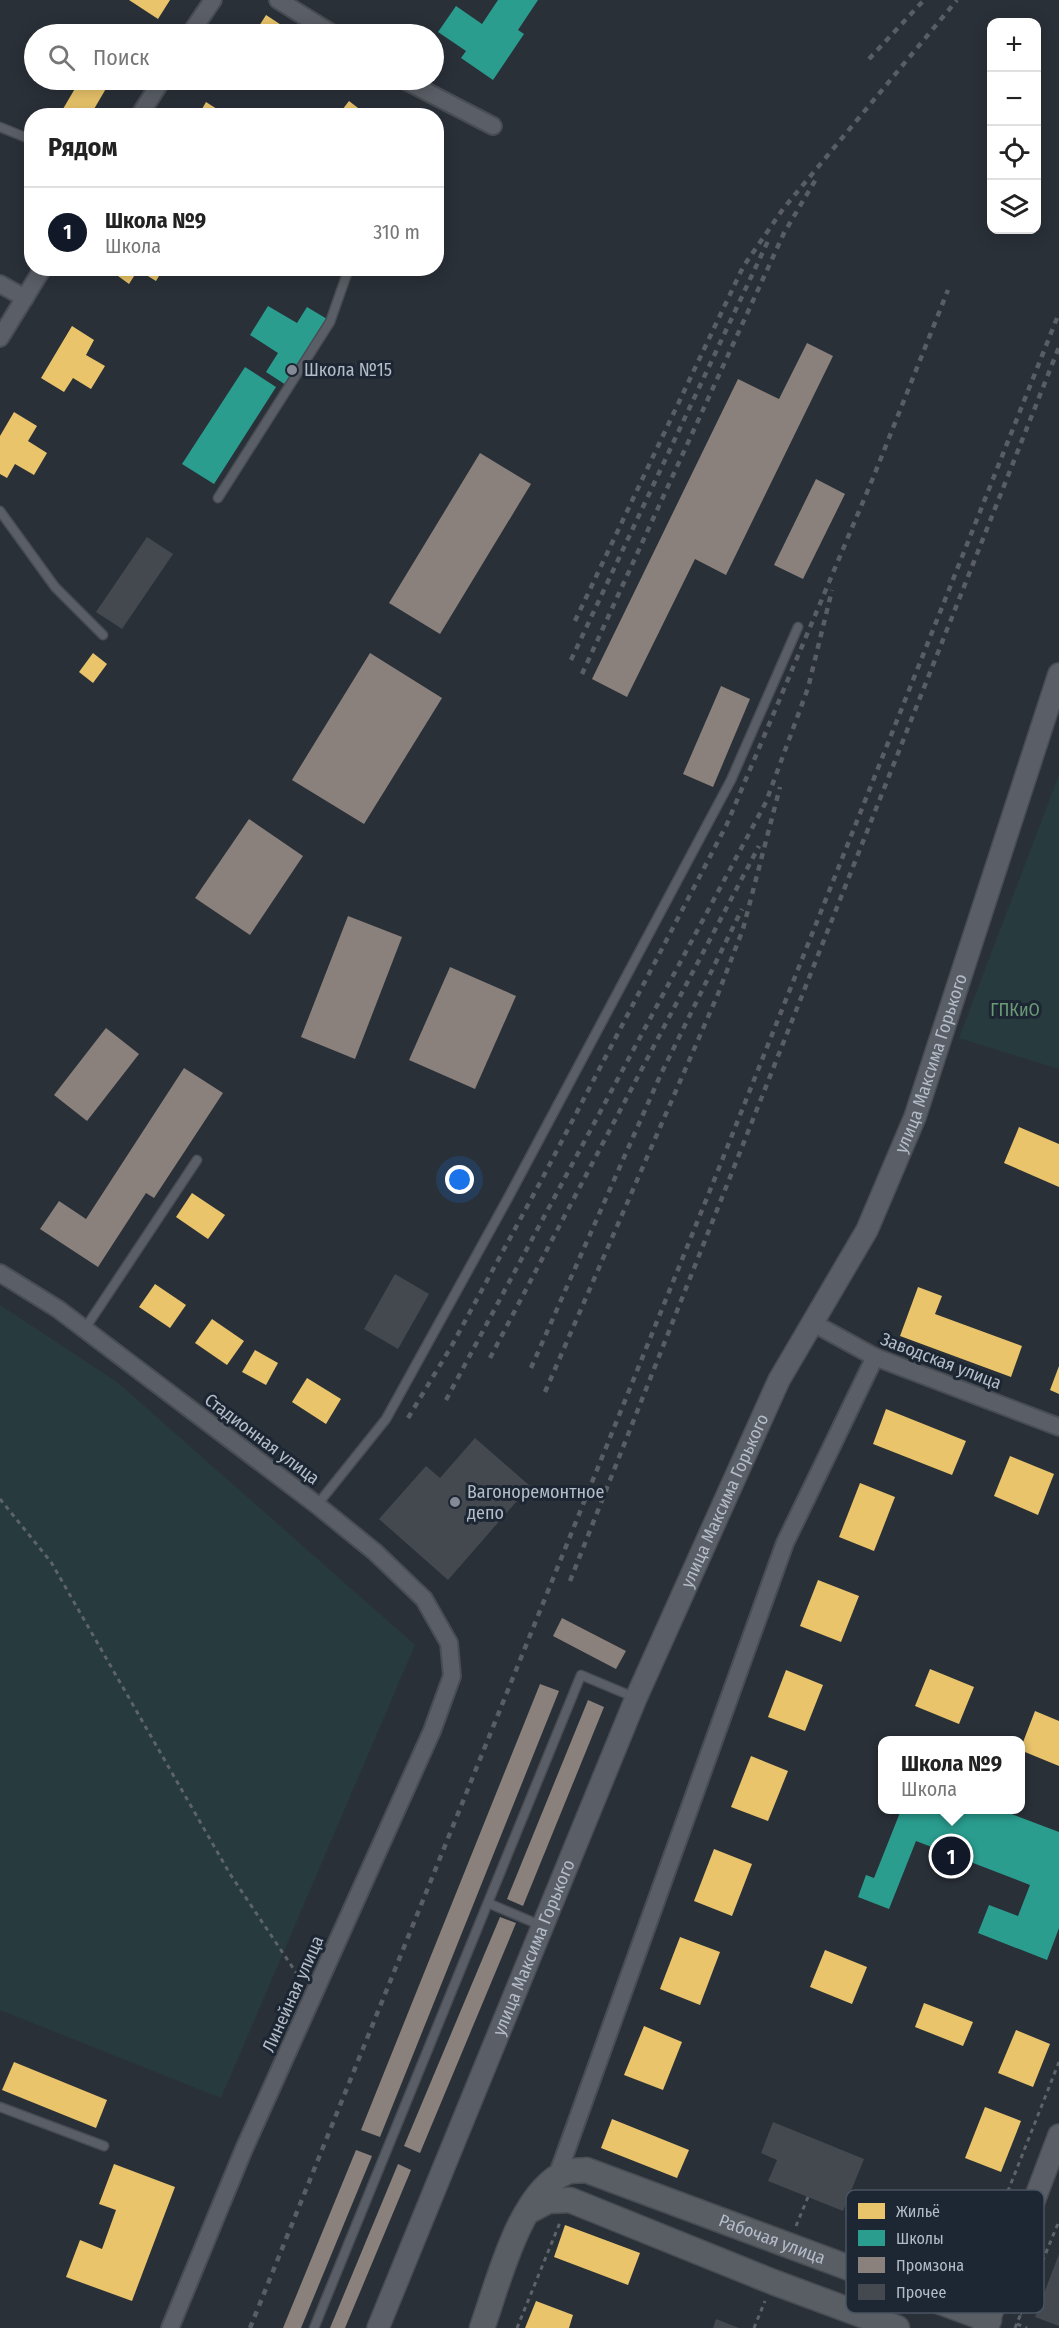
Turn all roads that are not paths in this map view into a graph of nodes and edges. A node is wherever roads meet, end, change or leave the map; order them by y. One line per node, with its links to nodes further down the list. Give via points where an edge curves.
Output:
1 (213, 0): 3 (street)
2 (278, 0): 4 (street)
3 (197, 24)
4 (317, 24)
5 (156, 90): 7 (street)
6 (423, 90): 8 (street)
7 (144, 108)
8 (493, 126)
9 (0, 127): 10 (lane)
10 (24, 137)
11 (38, 276): 14 (street)
12 (346, 276): 16 (lane, via 330,322)
13 (0, 284): 14 (street)
14 (25, 298): 15 (street)
15 (0, 338)
16 (218, 498)
17 (0, 511): 19 (lane, via 55,587)
18 (798, 627): 27 (lane, via 731,780 508,1198 386,1419)
19 (103, 635)
20 (1059, 674): 23 (street, улица Максима Горького, via 915,1117 867,1230)
21 (197, 1160): 24 (lane)
22 (0, 1273): 24 (street, Стадионная улица)
23 (813, 1323): 25 (street, Заводская улица); 29 (street, улица Максима Горького, via 779,1380)
24 (84, 1330): 27 (street, Стадионная улица)
25 (875, 1357): 26 (street, Заводская улица); 35 (street, via 785,1543)
26 (1059, 1427)
27 (317, 1505): 28 (street, Стадионная улица, via 424,1599 449,1643)
28 (452, 1676): 43 (street, Линейная улица, via 432,1731 244,2149)
29 (636, 1698): 30 (lane, via 581,1675); 31 (street, улица Максима Горького)
30 (488, 1903): 31 (lane); 44 (lane)
31 (542, 1926): 45 (street, улица Максима Горького)
32 (0, 2107): 34 (lane)
33 (1059, 2135): 36 (street)
34 (104, 2146)
35 (556, 2179): 37 (main road, via 540,2192); 38 (main road, Рабочая улица, via 569,2171 586,2170)
36 (1038, 2190)
37 (523, 2218): 39 (main road, Рабочая улица, via 533,2206 548,2200 570,2200); 46 (main road)
38 (846, 2267)
39 (846, 2308)
40 (859, 2313): 47 (main road, Рабочая улица)
41 (967, 2313): 42 (main road, Рабочая улица)
42 (987, 2324)
43 (170, 2328)
44 (314, 2328)
45 (378, 2328)
46 (482, 2328)
47 (897, 2328)

